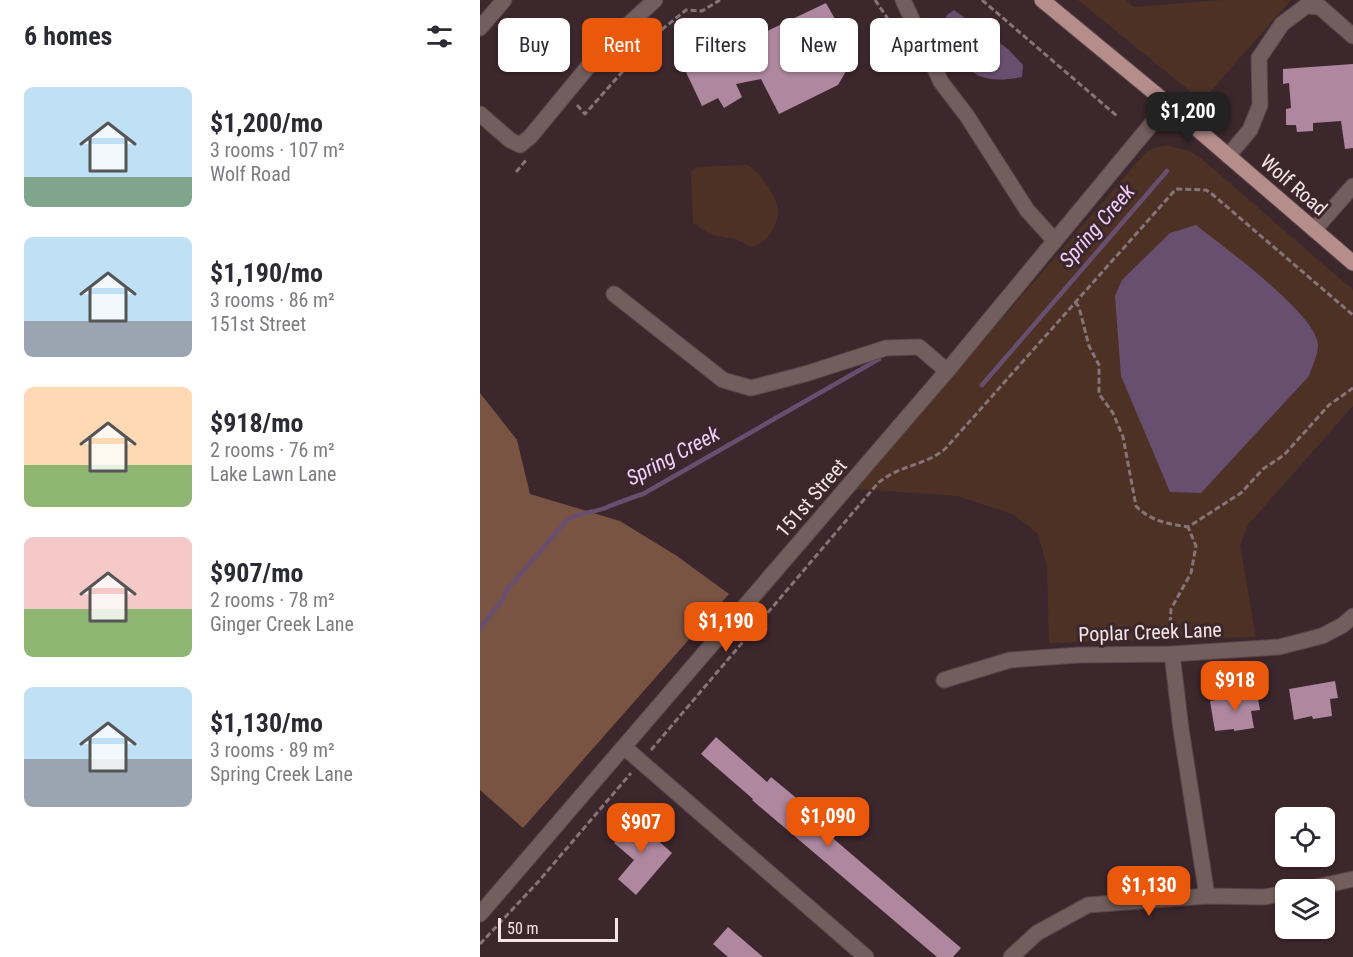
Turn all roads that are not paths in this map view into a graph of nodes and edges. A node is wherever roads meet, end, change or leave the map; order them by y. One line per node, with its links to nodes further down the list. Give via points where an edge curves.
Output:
1 (504, 0): 5 (street)
2 (655, 0): 8 (street, via 606,45 520,145)
3 (903, 0): 12 (street, via 941,82 968,116 1028,210)
4 (1042, 0): 7 (main road, Wolf Road)
5 (480, 28)
6 (1353, 36): 9 (street, via 1320,7 1306,6 1282,24 1259,58 1260,105 1250,130)
7 (1168, 104): 9 (main road, Wolf Road); 12 (street, 151st Street)
8 (480, 114)
9 (1228, 156): 11 (main road, Wolf Road)
10 (1353, 186): 11 (street)
11 (1314, 230): 13 (main road, Wolf Road)
12 (1055, 241): 15 (street, 151st Street)
13 (1353, 264)
14 (614, 294): 15 (street, via 723,380 751,388 886,348 919,347)
15 (947, 371): 19 (street, 151st Street)
16 (1353, 616): 17 (street, Poplar Creek Lane, via 1322,636 1298,643)
17 (1170, 654): 18 (street, Poplar Creek Lane, via 1010,660); 23 (street)
18 (944, 680)
19 (624, 747): 24 (street, 151st Street); 25 (street)
20 (1353, 879): 21 (street)
21 (1335, 883)
22 (1275, 895): 23 (street)
23 (1207, 896): 26 (street, via 1088,905 1037,933)
24 (480, 914)
25 (866, 957)
26 (1011, 957)

